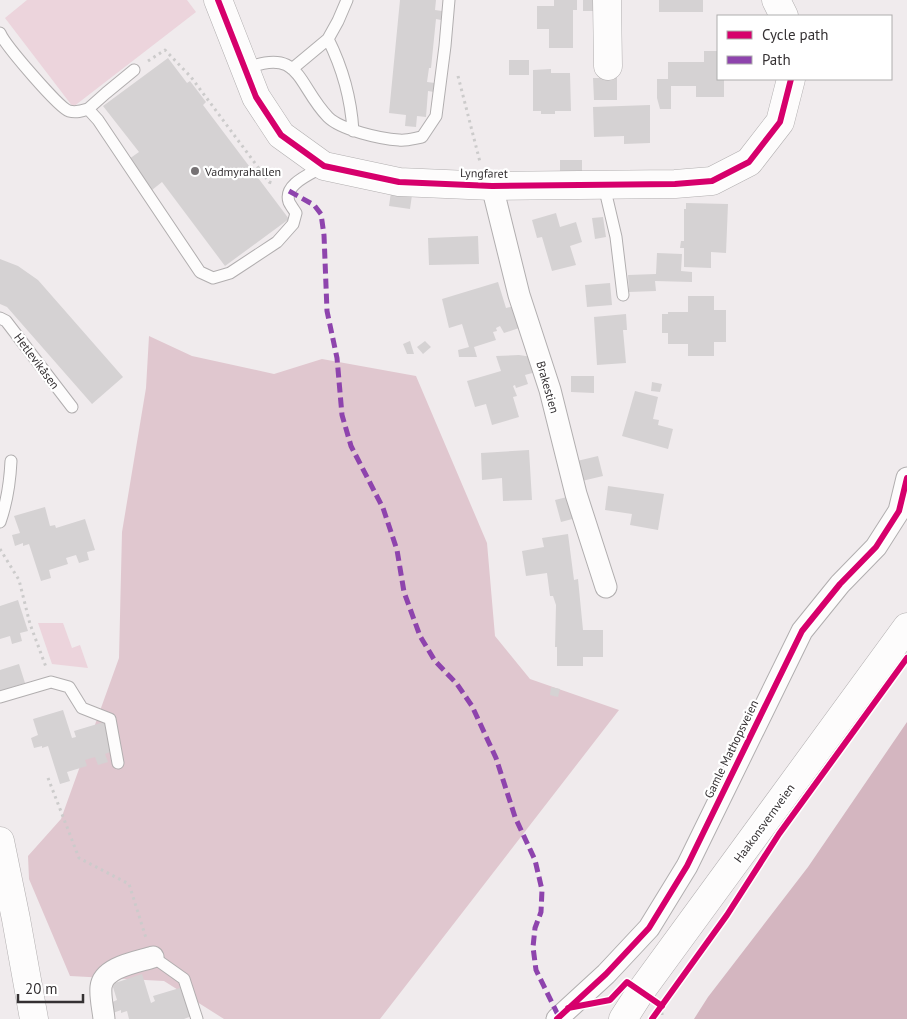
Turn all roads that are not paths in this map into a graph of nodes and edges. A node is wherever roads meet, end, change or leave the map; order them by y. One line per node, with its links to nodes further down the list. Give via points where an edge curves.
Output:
1 (218, 0): 10 (street, Lyngfaret)
2 (347, 0): 8 (lane)
3 (448, 0): 15 (lane, via 436,116 422,137 400,140)
4 (608, 0): 9 (street)
5 (776, 0): 6 (street)
6 (784, 15)
7 (0, 33): 14 (lane, via 62,108 77,112)
8 (328, 39): 11 (lane); 15 (lane, via 340,62 351,105)
9 (608, 66)
10 (245, 69): 11 (lane, via 269,61 288,64); 16 (street, Lyngfaret, via 256,97 280,136)
11 (292, 69): 15 (lane, via 329,118)
12 (134, 70): 14 (lane)
13 (791, 80): 17 (street, Lyngfaret, via 780,122 749,162 712,181)
14 (88, 109): 16 (lane, via 200,272 213,278 230,272 277,242 293,224 296,213 289,202 288,191)
15 (352, 131)
16 (324, 166): 18 (street, Lyngfaret, via 399,182)
17 (604, 184): 18 (street, Lyngfaret); 19 (lane, via 616,237)
18 (492, 186): 25 (street, Brakestien, via 519,296 550,390 576,494)
19 (623, 295)
20 (0, 318): 21 (lane, Hetlevikåsen, via 6,321)
21 (72, 407)
22 (11, 461): 24 (lane, via 9,489)
23 (907, 478): 34 (street, Gamle Mathopsveien, via 899,511 876,547 840,584 802,631 686,866 649,928)
24 (0, 522)
25 (606, 587)
26 (907, 627): 35 (street, Haakonsvernveien, via 652,998)
27 (0, 697): 28 (lane, via 51,682 69,686 82,708 110,719)
28 (118, 763)
29 (0, 841): 31 (street)
30 (153, 957): 32 (street, via 110,972 101,986); 33 (lane, via 184,979)
31 (34, 1019)
32 (104, 1019)
33 (197, 1019)
34 (557, 1019)
35 (623, 1019)

